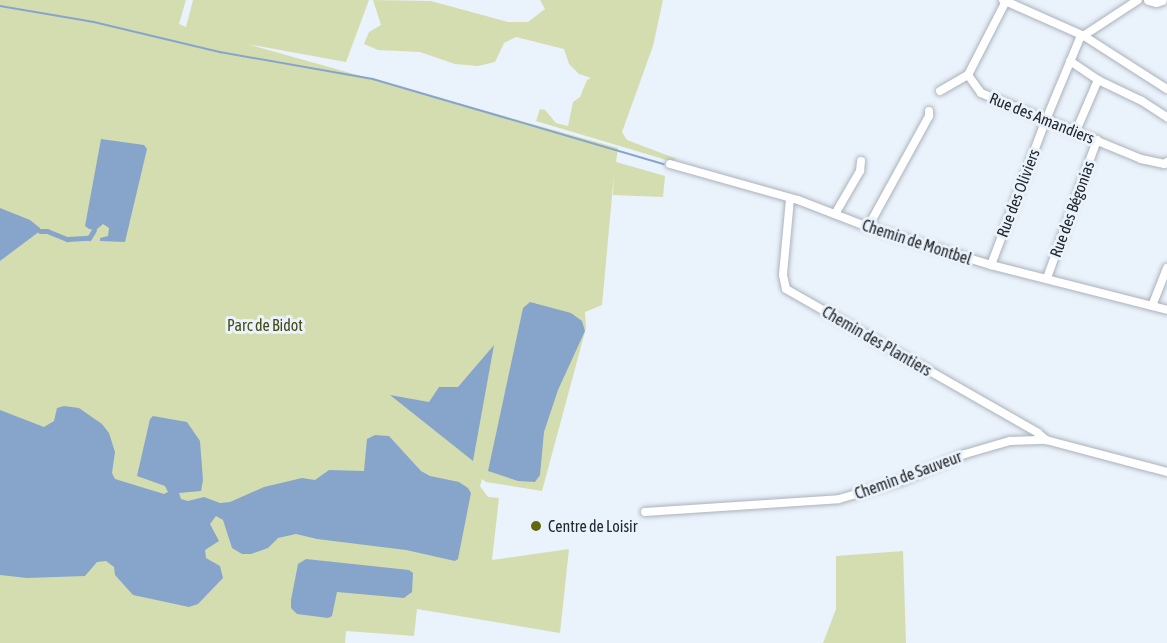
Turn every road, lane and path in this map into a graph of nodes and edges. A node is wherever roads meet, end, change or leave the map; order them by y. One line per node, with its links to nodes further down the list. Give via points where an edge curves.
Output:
1 (1004, 0): 6 (street); 8 (street)
2 (1138, 0): 6 (street)
3 (1148, 0): 4 (main road)
4 (1162, 0): 5 (main road)
5 (1167, 5)
6 (1084, 36): 7 (street, Rue des Oliviers); 10 (street)
7 (1071, 62): 9 (street); 14 (street, Rue des Oliviers)
8 (968, 75): 11 (street); 14 (street, Rue des Amandiers, via 984,95)
9 (1098, 80): 13 (street); 15 (street)
10 (1167, 89)
11 (940, 91)
12 (929, 111): 22 (street)
13 (1167, 117)
14 (1045, 122): 15 (street, Rue des Amandiers); 23 (street, Rue des Oliviers)
15 (1076, 131): 16 (street, Rue des Amandiers)
16 (1097, 140): 18 (street, Rue des Amandiers, via 1141,159); 25 (street, Rue des Bégonias)
17 (861, 161): 21 (street, via 860,171)
18 (1167, 162)
19 (670, 164): 20 (street, Chemin de Montbel)
20 (790, 199): 21 (street, Chemin de Montbel); 28 (street, Chemin des Plantiers, via 783,275 786,289)
21 (835, 214): 22 (street, Chemin de Montbel)
22 (868, 227): 23 (street, Chemin de Montbel)
23 (991, 265): 25 (street, Chemin de Montbel)
24 (1167, 268): 26 (street)
25 (1047, 278): 26 (street, Chemin de Montbel)
26 (1152, 306): 27 (street, Chemin de Montbel)
27 (1167, 310)
28 (1046, 440): 29 (street, Chemin de Sauveur); 30 (street, Chemin de Sauveur, via 1010,441 839,499)
29 (1167, 472)
30 (645, 512)

